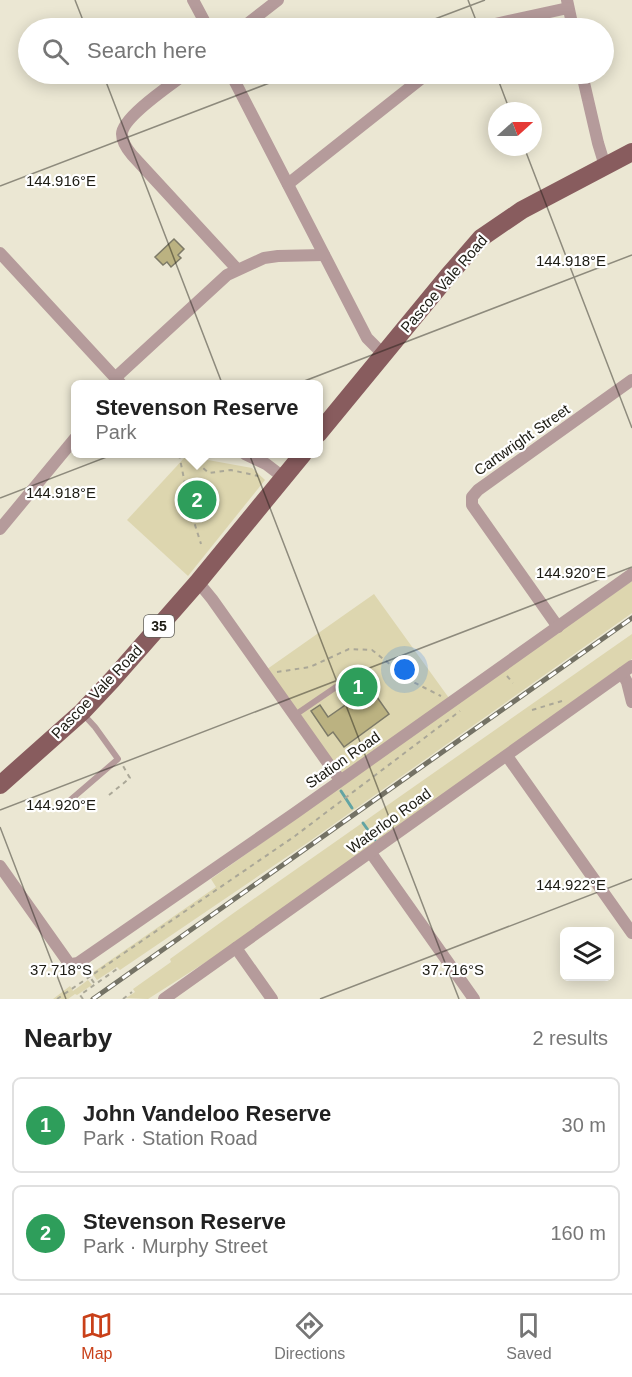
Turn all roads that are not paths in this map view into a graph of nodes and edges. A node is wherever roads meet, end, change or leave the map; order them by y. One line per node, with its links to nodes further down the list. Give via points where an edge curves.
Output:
1 (193, 0): 4 (street)
2 (278, 0): 5 (street)
3 (567, 4): 6 (street)
4 (203, 18)
5 (255, 18)
6 (517, 18)
7 (172, 84): 16 (street, via 130,117 123,129 123,140 132,155)
8 (236, 84): 13 (street)
9 (414, 84): 13 (street)
10 (584, 84): 12 (street)
11 (632, 152): 12 (main road, Pascoe Vale Road)
12 (605, 166): 17 (main road, Pascoe Vale Road, via 522,210 481,238)
13 (288, 184): 15 (street)
14 (0, 254): 18 (street)
15 (324, 255): 16 (street, via 264,258); 17 (street, via 367,339)
16 (237, 269): 19 (street, via 216,284)
17 (384, 355): 21 (main road, Pascoe Vale Road)
18 (116, 380)
19 (120, 380)
20 (632, 380): 29 (street, Cartwright Street, via 472,496 472,505)
21 (323, 429)
22 (71, 442): 26 (street)
23 (255, 458): 25 (street)
24 (299, 458): 25 (main road, Pascoe Vale Road / 35)
25 (284, 477): 28 (main road, Pascoe Vale Road / 35)
26 (0, 529)
27 (632, 574): 29 (street, Station Road)
28 (198, 582): 33 (main road, Pascoe Vale Road / 35); 34 (street)
29 (558, 627): 36 (street, Station Road)
30 (627, 670): 32 (street); 35 (street, Waterloo Road)
31 (336, 687): 34 (lane)
32 (632, 702)
33 (82, 712): 37 (main road, Pascoe Vale Road / 35); 38 (lane, via 118,759)
34 (295, 716): 36 (street)
35 (507, 756): 39 (street, Waterloo Road); 41 (street)
36 (340, 780): 40 (street, Station Road, via 76,964 68,962)
37 (0, 785)
38 (68, 802)
39 (371, 853): 42 (street, Waterloo Road); 45 (street)
40 (0, 866)
41 (632, 933)
42 (236, 948): 43 (street, Waterloo Road); 44 (street)
43 (164, 999)
44 (272, 999)
45 (474, 999)

